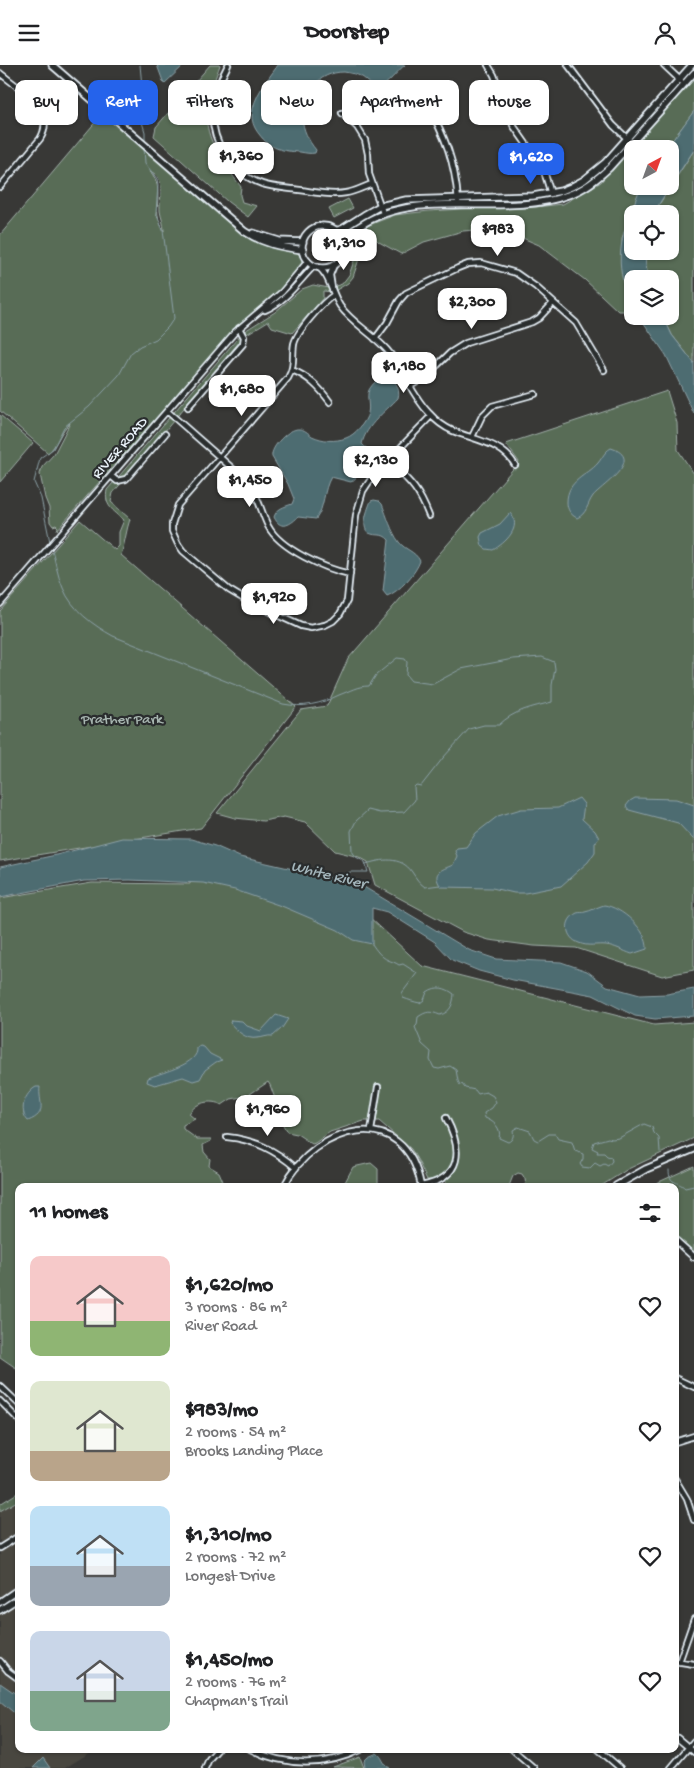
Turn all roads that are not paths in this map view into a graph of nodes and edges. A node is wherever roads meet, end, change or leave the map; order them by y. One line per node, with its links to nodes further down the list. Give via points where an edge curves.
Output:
1 (52, 65): 21 (main road)
2 (228, 65): 14 (street, via 216,94 213,121 220,147 239,171 267,185 329,193 346,193)
3 (488, 65): 16 (street, via 513,125 543,167)
4 (568, 65): 12 (street, via 613,125)
5 (664, 65): 9 (street)
6 (692, 65): 9 (main road)
7 (0, 73): 15 (street, via 35,102 44,115 45,125 42,136)
8 (694, 73): 9 (main road)
9 (682, 82): 12 (main road)
10 (355, 125): 14 (street, via 364,139)
11 (438, 125): 17 (street, via 446,140)
12 (630, 140)
13 (624, 148): 16 (main road, via 593,182 568,196)
14 (372, 184): 19 (street)
15 (0, 187)
16 (551, 197): 17 (main road); 18 (main road, via 532,203)
17 (458, 198): 18 (street); 19 (main road, via 406,200)
18 (458, 205): 20 (main road, via 404,208)
19 (380, 206): 20 (street); 22 (main road)
20 (383, 213): 23 (main road, via 359,226)
21 (238, 225): 24 (main road, via 266,238); 25 (main road, via 265,243)
22 (335, 231): 23 (main road); 24 (main road, via 316,228)
23 (343, 241): 27 (main road, via 342,256)
24 (303, 242): 25 (main road)
25 (303, 250): 26 (main road)
26 (308, 261): 28 (main road); 32 (street, RIVER ROAD, via 285,290)
27 (334, 265): 28 (main road); 29 (street, via 330,275)
28 (316, 267): 29 (street, via 325,272); 32 (street, RIVER ROAD, via 276,305)
29 (332, 289): 30 (street)
30 (334, 295): 34 (street, via 346,314); 35 (street, via 296,337)
31 (553, 303): 34 (street, via 516,273 481,263 468,264 406,293); 36 (street, via 576,323); 37 (street, via 532,322 457,347 442,358 424,379)
32 (261, 311): 33 (street, RIVER ROAD)
33 (238, 328): 40 (street, via 244,337 242,344); 41 (street, RIVER ROAD)
34 (375, 339): 37 (street, via 392,357)
35 (292, 370): 39 (street, via 316,385); 45 (street)
36 (604, 371)
37 (410, 386): 42 (street)
38 (535, 394): 44 (street, via 492,406 482,416)
39 (330, 402)
40 (188, 407)
41 (167, 411): 45 (street); 48 (street, RIVER ROAD)
42 (431, 416): 44 (street, via 453,431); 46 (street)
43 (165, 433): 48 (street, via 126,479 119,481)
44 (472, 437): 47 (street, via 492,445)
45 (220, 457): 50 (street, via 252,487 267,525 277,537 312,561); 50 (street, via 176,511 172,531 183,551 237,596 306,628 325,625 340,614 347,601)
46 (388, 461): 49 (street, via 415,487); 50 (street, via 367,484 360,498)
47 (515, 465)
48 (110, 475): 51 (street, RIVER ROAD)
49 (429, 516)
50 (350, 574)
51 (0, 604)
52 (378, 1087): 54 (street)
53 (446, 1118): 60 (street, via 457,1148 449,1172)
54 (371, 1131): 57 (street, via 351,1131 332,1138); 59 (street, via 391,1138 407,1151)
55 (227, 1137): 57 (street, via 263,1146)
56 (694, 1149): 61 (main road, via 646,1169)
57 (296, 1168): 58 (street)
58 (286, 1183)
59 (420, 1183)
60 (434, 1183)
61 (623, 1183)
62 (679, 1244): 63 (main road)
63 (694, 1257)
64 (679, 1380): 66 (street)
65 (0, 1386): 67 (street)
66 (694, 1387)
67 (15, 1400)
68 (0, 1401): 69 (street)
69 (15, 1416)
70 (694, 1435): 71 (street)
71 (679, 1441)
72 (679, 1486): 73 (street)
73 (694, 1520)
74 (15, 1539): 75 (street)
75 (0, 1549)
76 (15, 1592): 78 (main road)
77 (15, 1601): 79 (main road)
78 (0, 1602)
79 (0, 1611)
80 (694, 1619): 81 (street)
81 (679, 1656)
82 (0, 1661): 85 (street)
83 (679, 1661): 84 (street)
84 (694, 1664)
85 (15, 1676)
86 (679, 1739): 88 (street)
87 (694, 1741): 88 (street)
88 (688, 1747): 89 (street); 98 (street)
89 (694, 1752)
90 (214, 1753): 95 (street)
91 (260, 1753): 92 (street, via 276,1759 310,1763)
92 (352, 1753)
93 (517, 1753): 96 (street)
94 (603, 1753): 97 (street)
95 (205, 1768)
96 (534, 1768)
97 (620, 1768)
98 (671, 1768)

